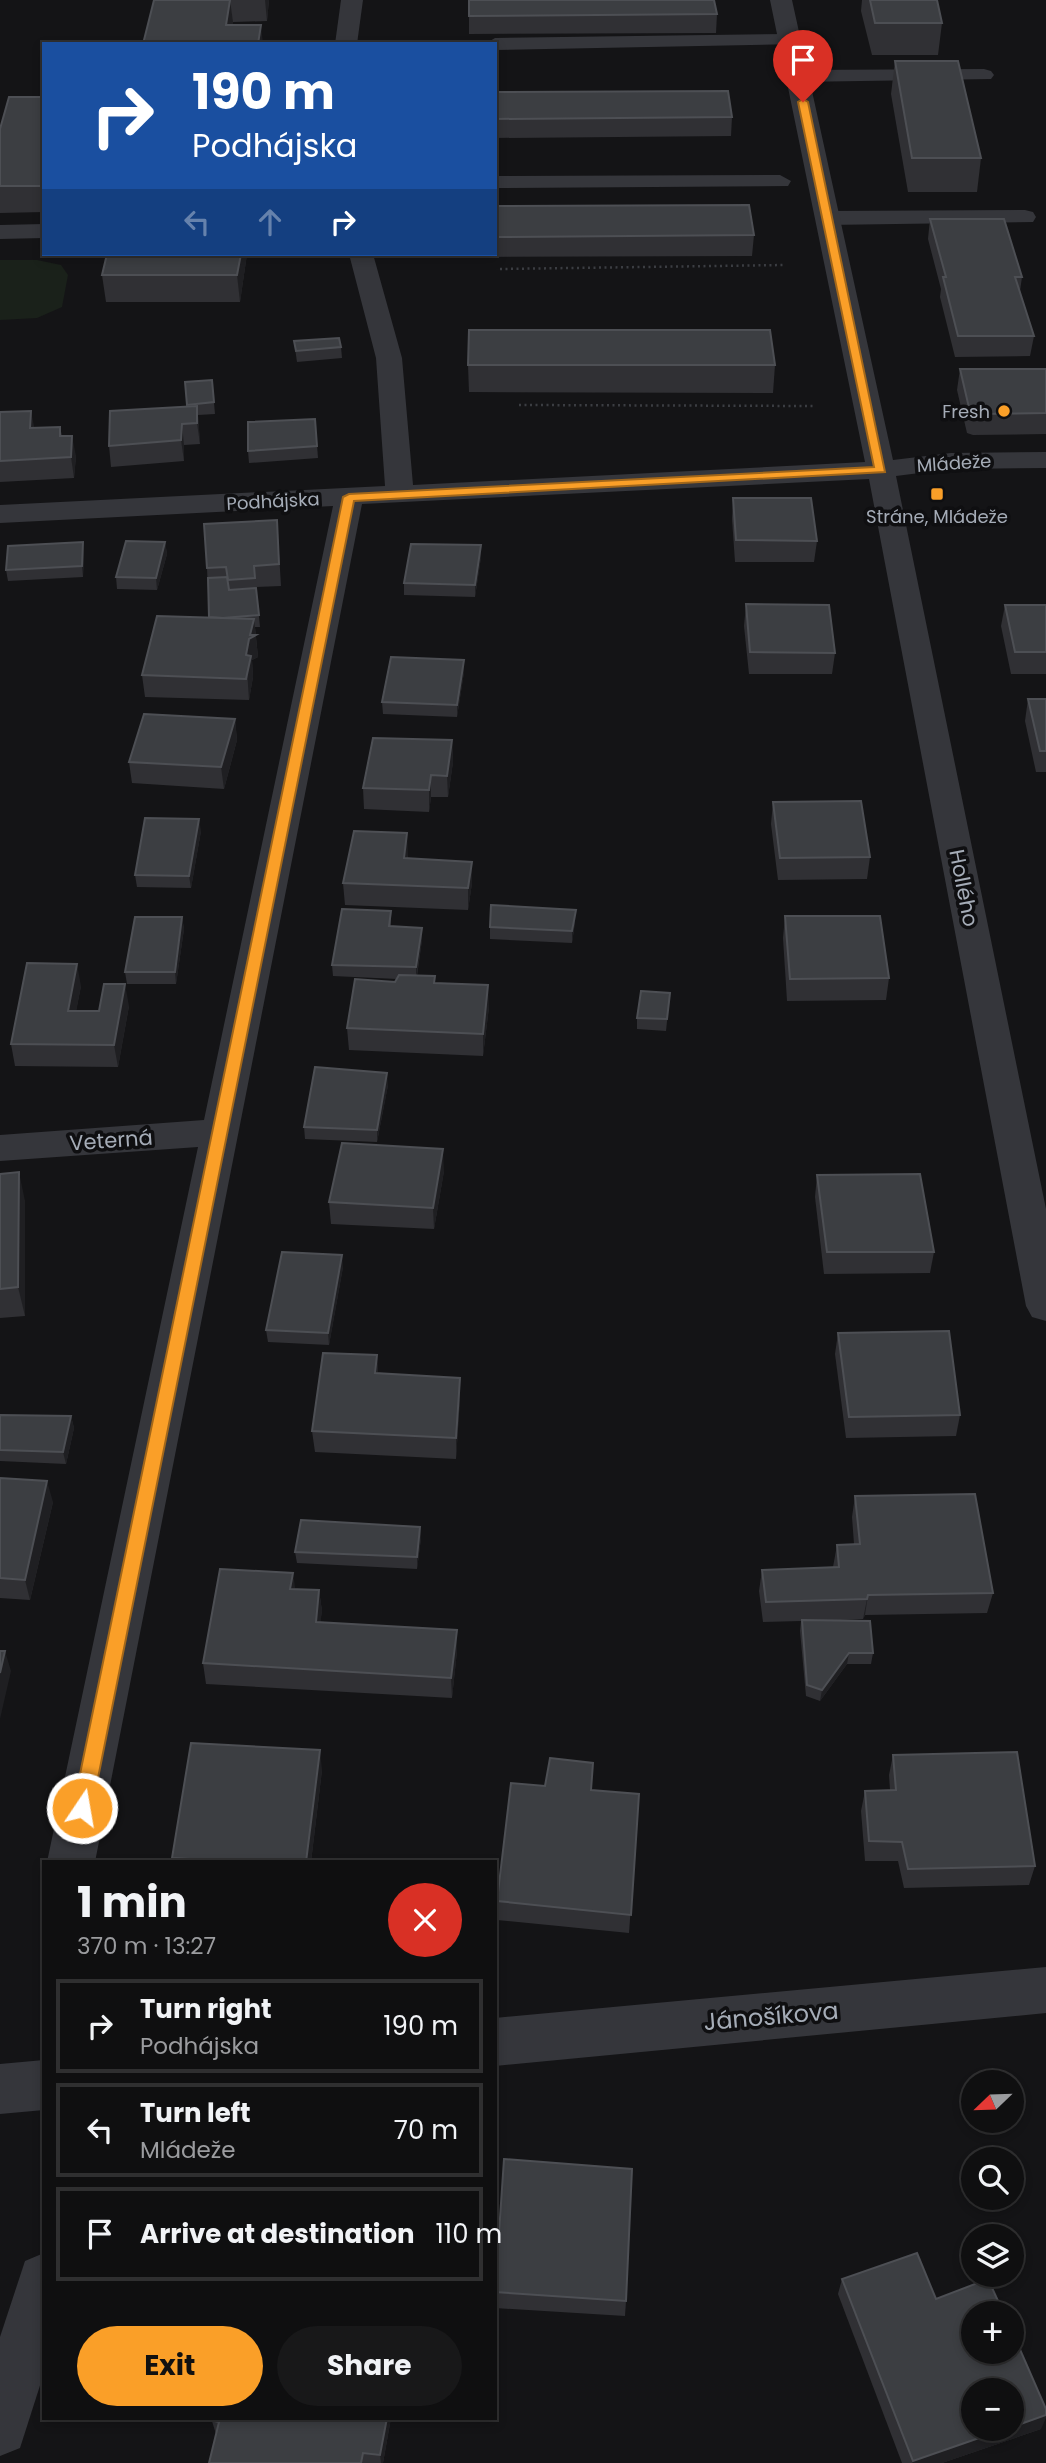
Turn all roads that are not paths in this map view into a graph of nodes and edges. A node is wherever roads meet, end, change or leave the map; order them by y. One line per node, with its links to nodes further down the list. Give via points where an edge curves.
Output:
1 (352, 0): 4 (street)
2 (781, 0): 3 (street)
3 (789, 40): 5 (lane); 7 (street)
4 (346, 42)
5 (497, 44)
6 (984, 75): 7 (lane)
7 (797, 76): 11 (street)
8 (780, 181): 9 (lane)
9 (497, 182)
10 (1025, 217): 11 (lane)
11 (827, 219): 16 (street)
12 (42, 231): 13 (lane)
13 (0, 232)
14 (362, 256): 17 (street, via 390,358)
15 (1046, 460): 16 (street, Mládeže, via 951,461)
16 (881, 470): 17 (street, Podhájska); 22 (street, Hollého)
17 (400, 494): 18 (street, Podhájska)
18 (349, 497): 19 (street, Podhájska); 20 (street)
19 (0, 514)
20 (221, 1132): 21 (street, Veterná); 23 (street)
21 (0, 1149)
22 (1046, 1306)
23 (71, 1860)
24 (1046, 1990): 25 (street, Jánošíkova)
25 (497, 2042)
26 (42, 2085): 27 (street)
27 (0, 2089)
28 (42, 2287): 29 (street)
29 (0, 2428)

